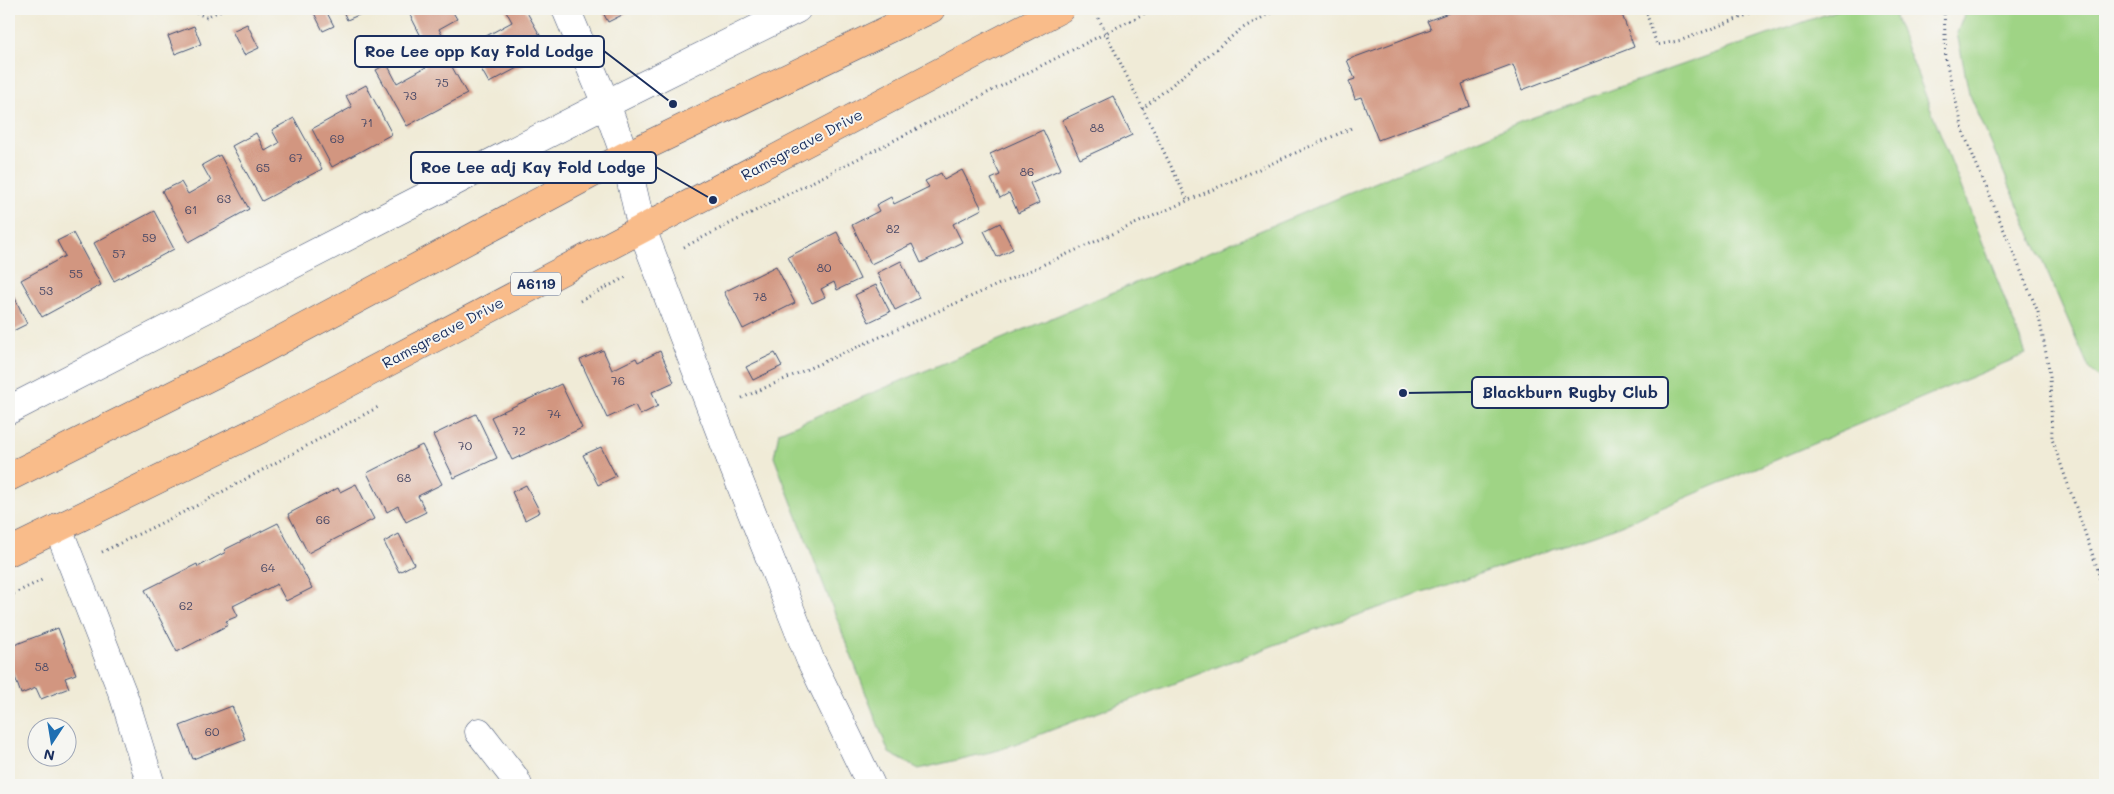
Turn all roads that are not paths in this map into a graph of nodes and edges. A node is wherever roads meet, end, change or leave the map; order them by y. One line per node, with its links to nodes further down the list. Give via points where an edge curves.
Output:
1 (566, 9): 5 (street)
2 (797, 9): 5 (street)
3 (931, 9): 6 (highway)
4 (1060, 9): 7 (highway, Ramsgreave Drive / A6119)
5 (606, 104): 6 (street); 8 (street)
6 (625, 156): 7 (street); 9 (highway, via 247,358)
7 (642, 229): 10 (highway, Ramsgreave Drive / A6119, via 263,428); 15 (street, via 810,659)
8 (9, 410)
9 (9, 477)
10 (58, 528): 11 (highway, Ramsgreave Drive / A6119); 13 (street, via 124,697)
11 (9, 552)
12 (479, 732): 14 (street)
13 (152, 785)
14 (518, 785)
15 (871, 785)

